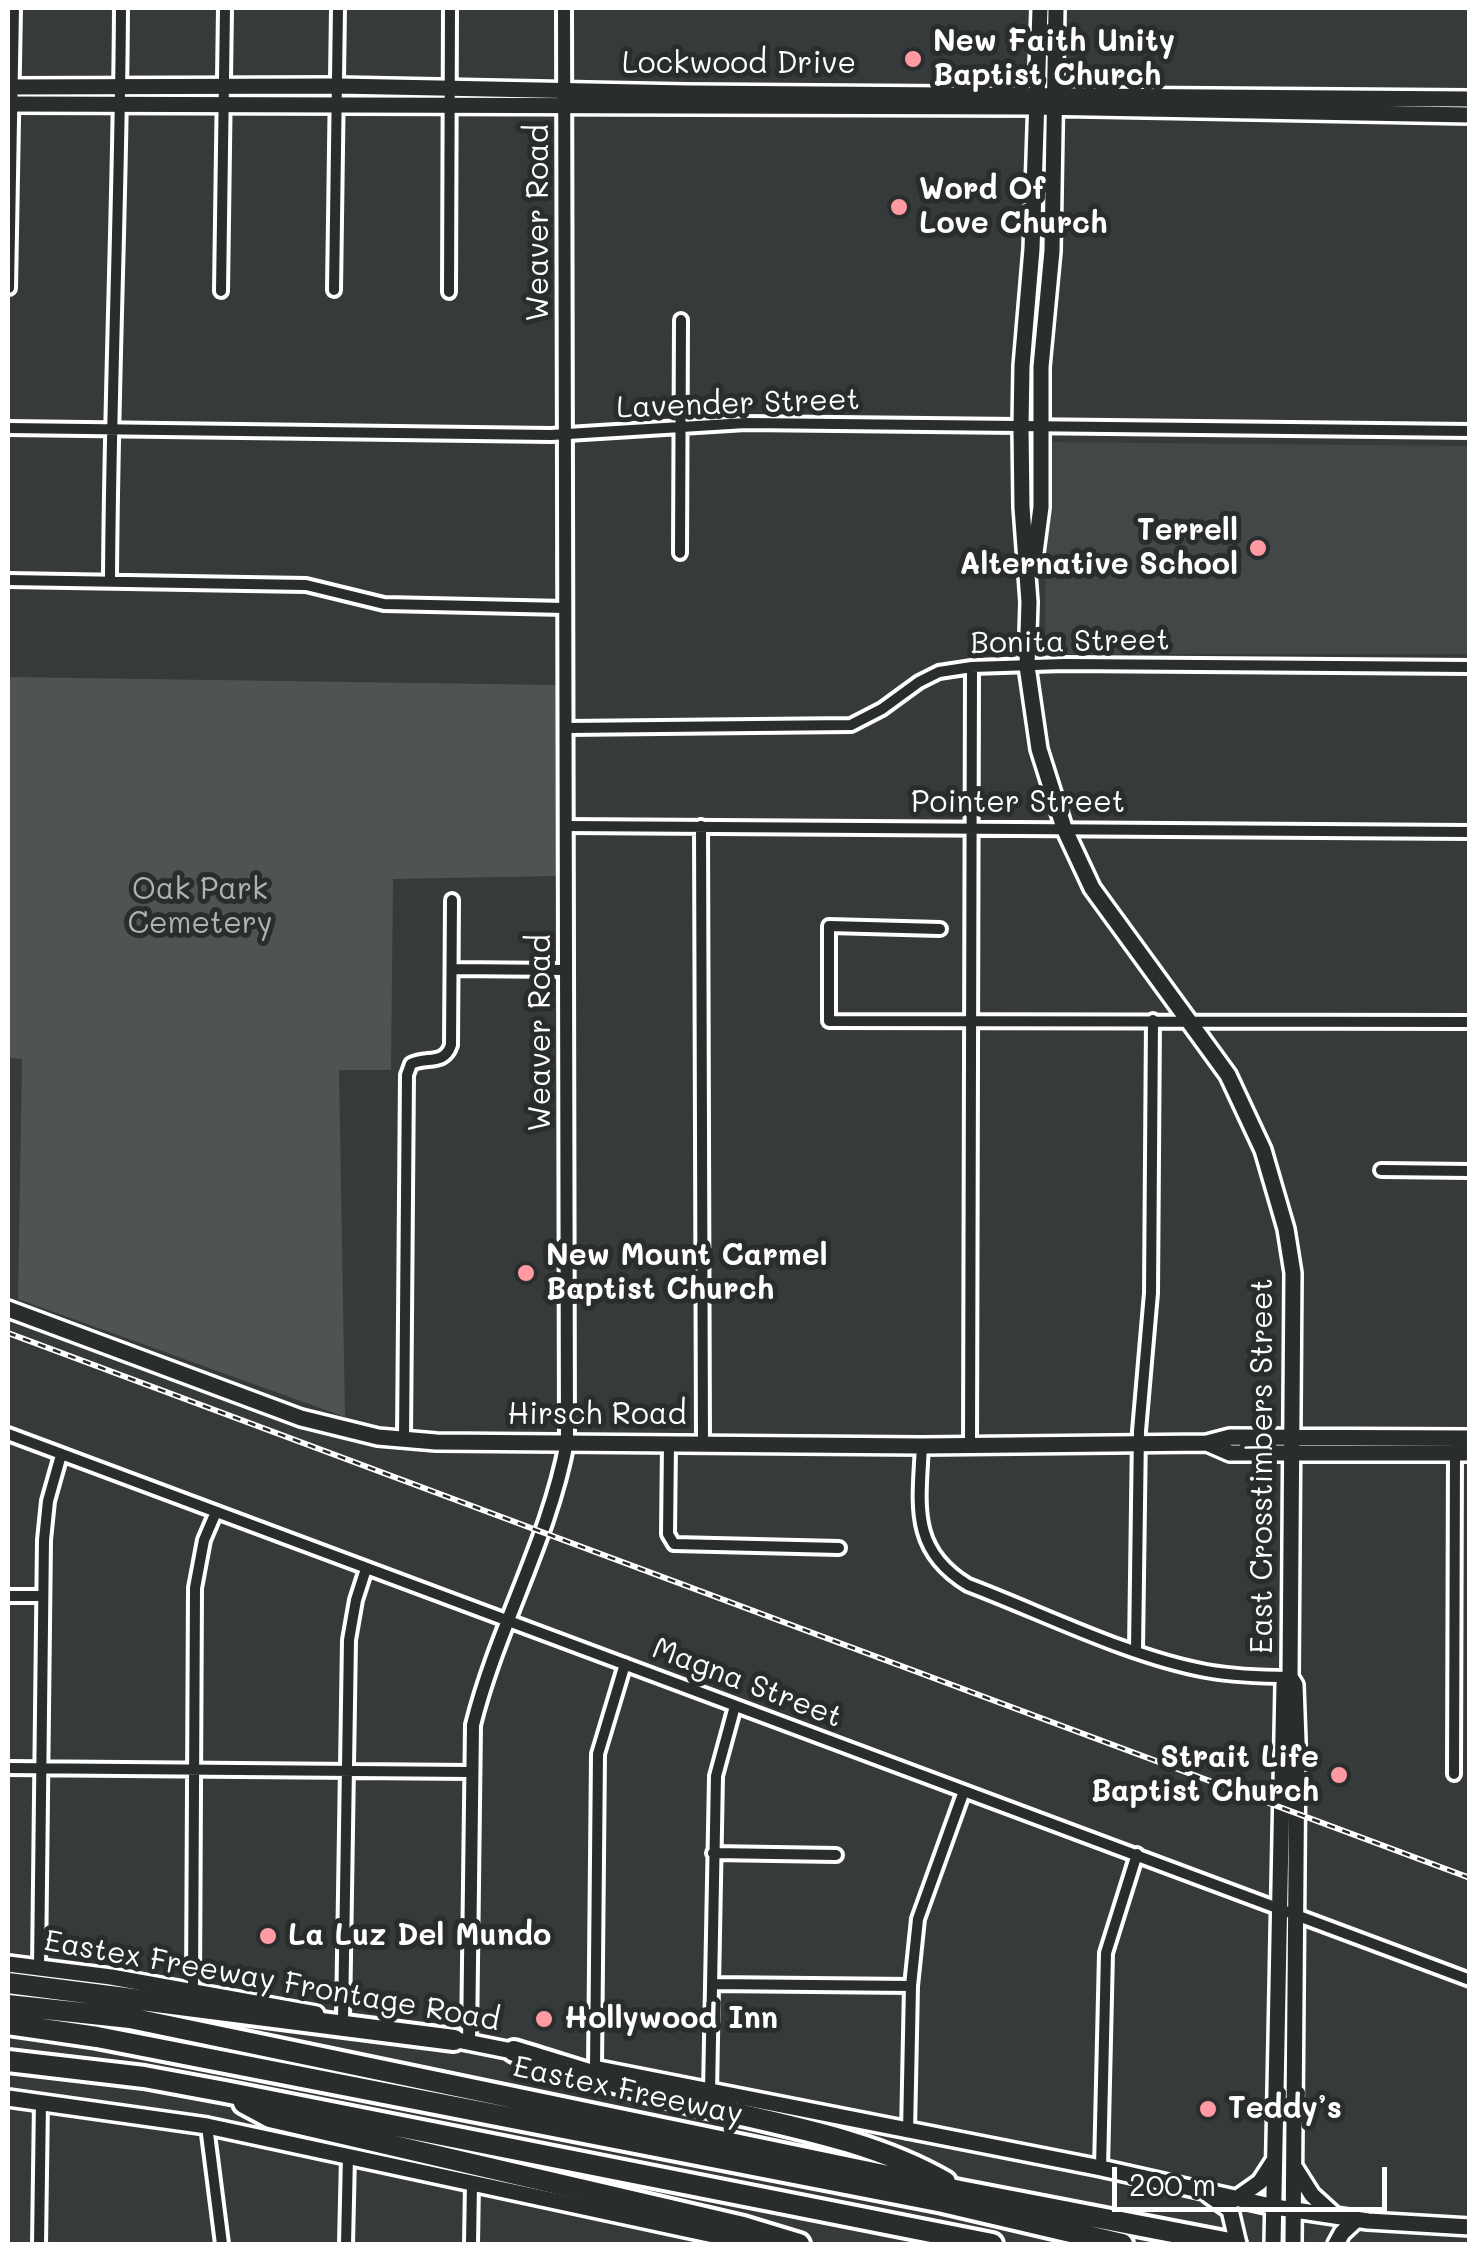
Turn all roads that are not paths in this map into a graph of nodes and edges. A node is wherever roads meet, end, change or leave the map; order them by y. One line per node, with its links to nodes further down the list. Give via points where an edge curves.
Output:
1 (14, 8): 14 (street)
2 (122, 8): 11 (street)
3 (226, 8): 9 (street)
4 (338, 8): 10 (street)
5 (450, 8): 12 (street)
6 (564, 8): 13 (street, Weaver Road)
7 (1040, 8): 17 (main road, East Crosstimbers Street)
8 (1056, 8): 18 (main road, East Crosstimbers Street)
9 (225, 86): 10 (main road, Lockwood Drive); 11 (main road, Lockwood Drive); 20 (street)
10 (338, 86): 12 (main road, Lockwood Drive); 21 (street)
11 (121, 87): 14 (main road, Lockwood Drive); 19 (street)
12 (451, 88): 13 (main road, Lockwood Drive); 22 (street)
13 (564, 89): 16 (main road, Lockwood Drive); 24 (street, Weaver Road)
14 (11, 96): 19 (main road, Lockwood Drive); 26 (street)
15 (1470, 99): 23 (main road, Lockwood Drive)
16 (688, 100): 17 (main road, Lockwood Drive); 24 (main road, Lockwood Drive)
17 (1038, 101): 18 (main road, Lockwood Drive); 27 (main road, East Crosstimbers Street)
18 (1056, 102): 23 (main road, Lockwood Drive); 28 (main road, East Crosstimbers Street)
19 (121, 104): 20 (main road, Lockwood Drive); 38 (street)
20 (225, 104): 21 (main road, Lockwood Drive); 31 (street)
21 (338, 104): 22 (main road, Lockwood Drive); 30 (street)
22 (451, 105): 24 (main road, Lockwood Drive); 32 (street)
23 (1435, 107): 25 (main road, Lockwood Drive)
24 (564, 108): 40 (street, Weaver Road)
25 (1470, 115)
26 (8, 226): 29 (street)
27 (1031, 264): 28 (main road); 35 (main road, East Crosstimbers Street)
28 (1050, 268): 36 (main road, East Crosstimbers Street)
29 (10, 288)
30 (334, 290)
31 (221, 291)
32 (449, 292)
33 (681, 320): 34 (street)
34 (680, 427): 35 (street, Lavender Street); 40 (street, Lavender Street); 41 (street)
35 (1021, 427): 36 (street, Lavender Street); 44 (main road, East Crosstimbers Street)
36 (1039, 427): 39 (street, Lavender Street); 44 (main road, East Crosstimbers Street, via 1041,507)
37 (8, 428): 38 (street, Lavender Street)
38 (111, 430): 40 (street, Lavender Street); 43 (street)
39 (1470, 430)
40 (564, 435): 45 (street, Weaver Road)
41 (680, 553)
42 (8, 580): 43 (street)
43 (110, 580): 45 (street, via 306,584 384,604)
44 (1029, 602): 46 (main road, East Crosstimbers Street)
45 (566, 608): 49 (street, Weaver Road)
46 (1028, 666): 47 (street, Bonita Street); 48 (street, Bonita Street); 53 (main road, East Crosstimbers Street, via 1038,749)
47 (1470, 667)
48 (972, 668): 49 (street, Bonita Street, via 939,672 852,725); 52 (street)
49 (566, 728): 50 (street, Weaver Road)
50 (566, 826): 51 (street, Pointer Street); 58 (street, Weaver Road)
51 (701, 826): 52 (street, Pointer Street); 69 (street)
52 (972, 828): 53 (street, Pointer Street); 59 (street)
53 (1064, 828): 54 (street, Pointer Street); 61 (main road, East Crosstimbers Street, via 1092,888)
54 (1470, 832)
55 (452, 900): 57 (street)
56 (940, 928): 59 (street, via 829,926 829,1021)
57 (452, 970): 58 (street); 67 (street, via 449,1053 411,1064 406,1075)
58 (566, 970): 68 (street, Weaver Road)
59 (973, 1020): 60 (street); 75 (street)
60 (1153, 1020): 61 (street); 70 (street, via 1151,1293)
61 (1192, 1022): 62 (street); 72 (main road, East Crosstimbers Street, via 1228,1075 1264,1150 1286,1230 1293,1273)
62 (1470, 1022)
63 (1381, 1170): 64 (street)
64 (1470, 1171)
65 (8, 1308): 67 (main road, Hirsch Road, via 268,1407)
66 (8, 1434): 76 (street, Magna Street)
67 (404, 1438): 68 (main road, Hirsch Road)
68 (567, 1442): 71 (main road, Hirsch Road); 82 (street, Weaver Road, via 556,1494)
69 (702, 1443): 71 (main road, Hirsch Road); 74 (main road, Hirsch Road)
70 (1139, 1443): 72 (main road, Hirsch Road, via 1208,1443 1230,1453); 75 (main road, Hirsch Road); 83 (street)
71 (669, 1444): 78 (street, via 668,1534 674,1544)
72 (1294, 1445): 73 (main road, Hirsch Road); 85 (main road, East Crosstimbers Street)
73 (1462, 1445): 92 (street)
74 (922, 1446): 75 (main road, Hirsch Road); 83 (street, via 920,1521 940,1565 968,1585)
75 (970, 1446)
76 (62, 1455): 77 (street, Magna Street); 81 (street, via 46,1518)
77 (216, 1512): 79 (street, Magna Street); 89 (street, via 194,1588)
78 (839, 1548)
79 (366, 1569): 82 (street, Magna Street); 90 (street, via 349,1640)
80 (8, 1596): 81 (street)
81 (42, 1596): 88 (street)
82 (509, 1620): 84 (street, Magna Street); 91 (street, Weaver Road, via 473,1725)
83 (1136, 1650): 85 (street, via 1204,1671)
84 (625, 1664): 86 (street, Magna Street); 111 (street, via 598,1754)
85 (1290, 1677): 97 (main road, East Crosstimbers Street, via 1284,1684)
86 (734, 1706): 93 (street, Magna Street); 94 (street, via 716,1776)
87 (8, 1768): 88 (street)
88 (42, 1768): 89 (street); 99 (street)
89 (194, 1769): 90 (street); 104 (street)
90 (348, 1771): 91 (street); 106 (street)
91 (471, 1772): 108 (street, Weaver Road)
92 (1454, 1774)
93 (964, 1791): 95 (street, Magna Street); 103 (street, via 918,1919)
94 (713, 1852): 96 (street); 102 (street)
95 (1137, 1854): 97 (street, Magna Street); 120 (street, via 1106,1953)
96 (836, 1855)
97 (1289, 1911): 100 (street, Magna Street); 119 (main road, East Crosstimbers Street); 121 (main road, East Crosstimbers Street)
98 (8, 1964): 99 (main road, Eastex Freeway Frontage Road)
99 (39, 1968): 104 (main road, Eastex Freeway Frontage Road)
100 (1470, 1980)
101 (8, 1983): 108 (highway)
102 (712, 1984): 103 (street); 113 (street)
103 (911, 1986): 117 (street)
104 (193, 1990): 106 (main road, Eastex Freeway Frontage Road)
105 (8, 2004): 124 (highway, Eastex Freeway, via 130,2018)
106 (342, 2018): 108 (main road, Eastex Freeway Frontage Road)
107 (8, 2024): 139 (highway, via 942,2202)
108 (462, 2041): 109 (main road, Eastex Freeway Frontage Road)
109 (514, 2052): 111 (main road, Eastex Freeway Frontage Road); 124 (highway, via 914,2164)
110 (8, 2060): 112 (highway)
111 (595, 2068): 113 (main road, Eastex Freeway Frontage Road)
112 (226, 2092): 137 (highway, via 270,2117); 138 (highway)
113 (710, 2092): 117 (main road, Eastex Freeway Frontage Road)
114 (8, 2098): 115 (main road)
115 (41, 2101): 116 (main road); 132 (street)
116 (207, 2126): 118 (main road); 133 (street)
117 (908, 2132): 120 (main road, Eastex Freeway Frontage Road)
118 (348, 2156): 122 (main road); 134 (street)
119 (1276, 2158): 125 (main road, via 1260,2182); 126 (main road, East Crosstimbers Street)
120 (1100, 2168): 123 (main road, Eastex Freeway Frontage Road)
121 (1294, 2168): 127 (main road, East Crosstimbers Street); 128 (main road)
122 (472, 2183): 131 (main road); 135 (street)
123 (1199, 2190): 125 (main road, Eastex Freeway Frontage Road); 140 (main road, via 1230,2210)
124 (960, 2191): 140 (highway, Eastex Freeway)
125 (1236, 2198): 126 (main road, Eastex Freeway Frontage Road)
126 (1274, 2207): 127 (main road, Eastex Freeway Frontage Road); 141 (main road, East Crosstimbers Street)
127 (1293, 2210): 128 (main road, Eastex Freeway Frontage Road); 142 (main road, East Crosstimbers Street)
128 (1334, 2214): 129 (main road, Eastex Freeway Frontage Road)
129 (1357, 2219): 130 (main road, Eastex Freeway Frontage Road); 143 (main road)
130 (1470, 2228)
131 (708, 2240): 136 (main road)
132 (40, 2244)
133 (222, 2244)
134 (346, 2244)
135 (472, 2244)
136 (755, 2244)
137 (799, 2244)
138 (992, 2244)
139 (1122, 2244)
140 (1236, 2244)
141 (1273, 2244)
142 (1293, 2244)
143 (1336, 2244)

